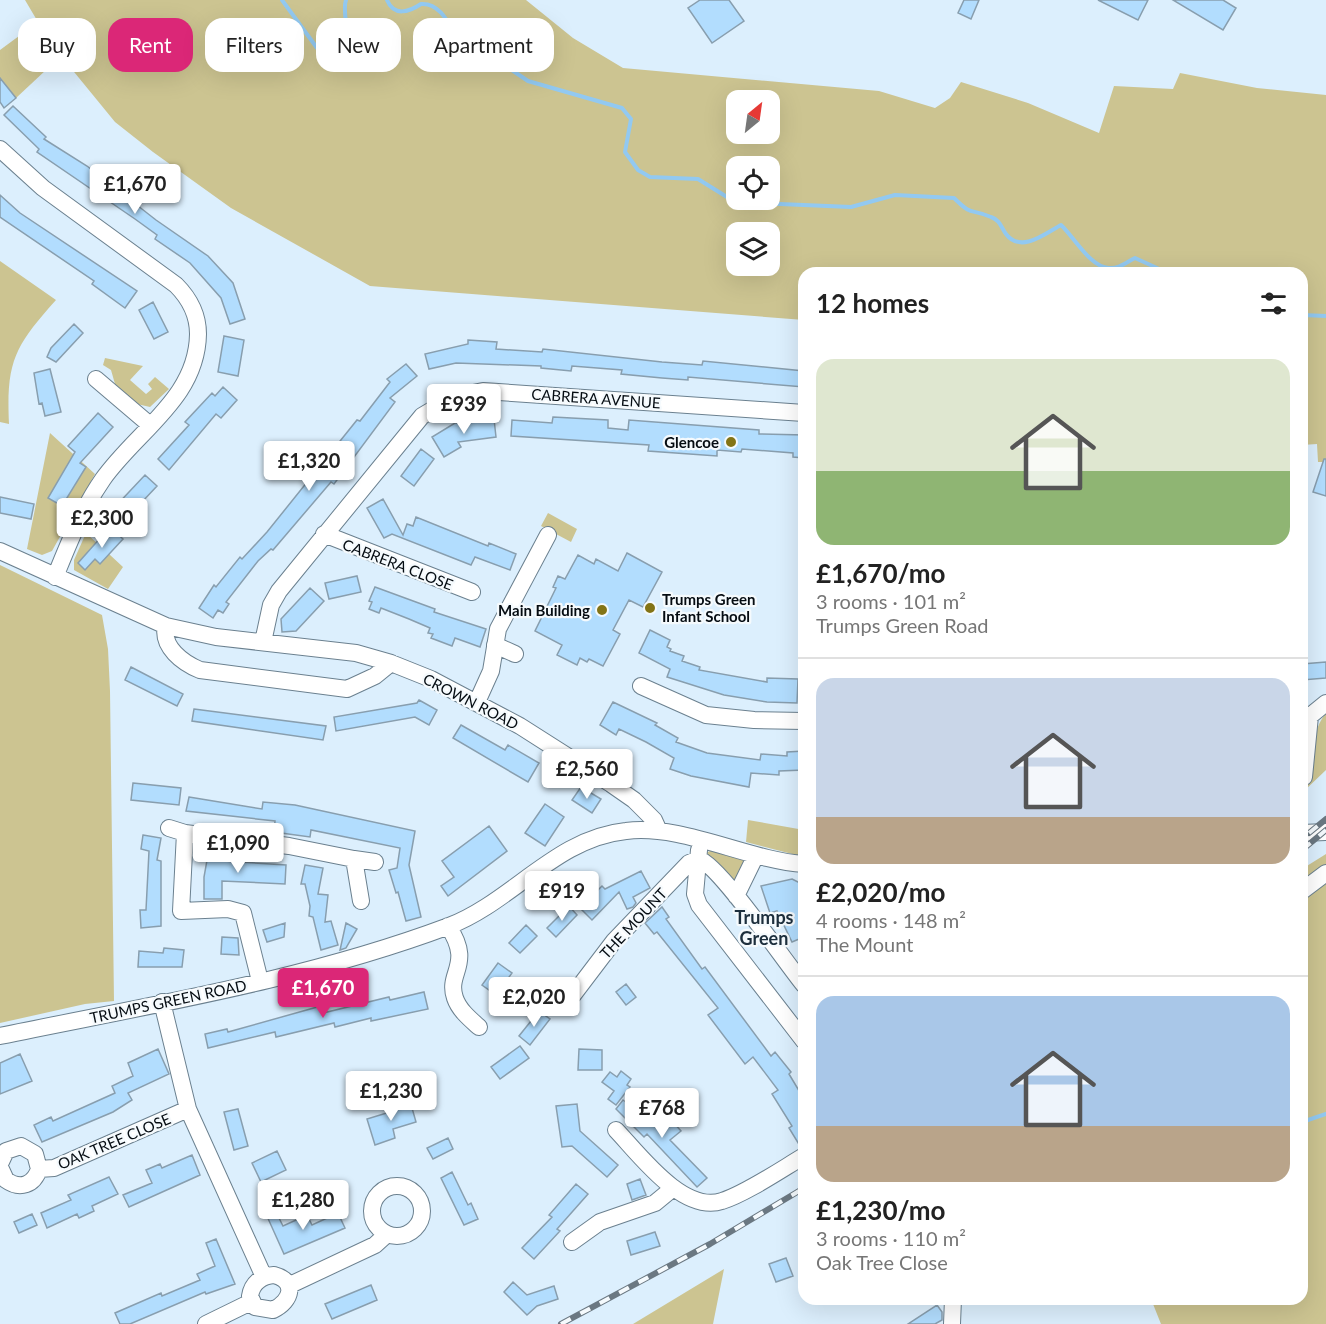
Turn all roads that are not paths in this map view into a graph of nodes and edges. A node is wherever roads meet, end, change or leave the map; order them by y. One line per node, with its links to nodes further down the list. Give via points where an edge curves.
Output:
1 (0, 148): 4 (street, via 43,188 176,285 190,303 198,329 194,365 179,394)
2 (96, 379): 4 (street)
3 (798, 413): 5 (street, CABRERA AVENUE, via 468,393 422,416)
4 (150, 425): 8 (street, via 101,482 79,520)
5 (324, 534): 9 (street, CABRERA CLOSE); 11 (street, CABRERA AVENUE, via 274,598)
6 (548, 535): 12 (street, via 507,610)
7 (0, 551): 8 (street, CROWN ROAD)
8 (55, 577): 10 (street, CROWN ROAD)
9 (472, 592)
10 (166, 626): 11 (street, CROWN ROAD); 14 (street, via 174,652 200,670 347,689 360,685)
11 (263, 642): 14 (street, CROWN ROAD, via 356,653)
12 (495, 645): 13 (street); 16 (street, via 491,671)
13 (515, 654)
14 (392, 663): 16 (street, CROWN ROAD)
15 (641, 686): 19 (street, via 706,715)
16 (477, 702): 20 (street, CROWN ROAD, via 634,800 654,820)
17 (1326, 703): 18 (street)
18 (1308, 714)
19 (798, 721)
20 (659, 831): 23 (street, TRUMPS GREEN ROAD); 33 (street, TRUMPS GREEN ROAD, via 609,833 572,848 485,909)
21 (1326, 832): 22 (street)
22 (1308, 833)
23 (699, 841): 24 (street, TRUMPS GREEN ROAD); 26 (street)
24 (756, 855): 28 (street, TRUMPS GREEN ROAD); 31 (street)
25 (354, 859): 27 (street); 32 (street); 35 (street, via 177,830 182,918 228,909 243,913)
26 (699, 859): 31 (street); 36 (street, THE MOUNT, via 689,862 614,942); 39 (street, via 695,894 699,905)
27 (375, 862)
28 (798, 863)
29 (1326, 873): 30 (street)
30 (1308, 886)
31 (736, 896): 34 (street)
32 (361, 901)
33 (448, 926): 35 (street, TRUMPS GREEN ROAD, via 388,948); 38 (street, via 460,955 453,985 455,1000)
34 (798, 977)
35 (260, 981): 37 (street, TRUMPS GREEN ROAD)
36 (573, 995)
37 (162, 1002): 40 (street, TRUMPS GREEN ROAD); 41 (street, OAK TREE CLOSE)
38 (479, 1027)
39 (798, 1033)
40 (0, 1036)
41 (188, 1109): 45 (street, OAK TREE CLOSE, via 54,1168); 49 (street, OAK TREE CLOSE)
42 (616, 1130): 46 (street)
43 (798, 1159): 46 (street, via 721,1202 698,1201)
44 (0, 1166): 45 (street, OAK TREE CLOSE, via 6,1180 21,1186 31,1182); 45 (street, OAK TREE CLOSE, via 6,1151 21,1146 35,1154)
45 (39, 1169)
46 (672, 1189): 48 (street, via 655,1203 600,1222)
47 (386, 1235): 50 (street, via 375,1245)
48 (572, 1242)
49 (264, 1277): 50 (street, via 278,1276); 51 (street, via 252,1287)
50 (290, 1285): 51 (street, via 290,1295 277,1308 264,1310)
51 (251, 1302): 53 (street)
52 (953, 1305): 54 (street)
53 (206, 1324)
54 (952, 1324)

